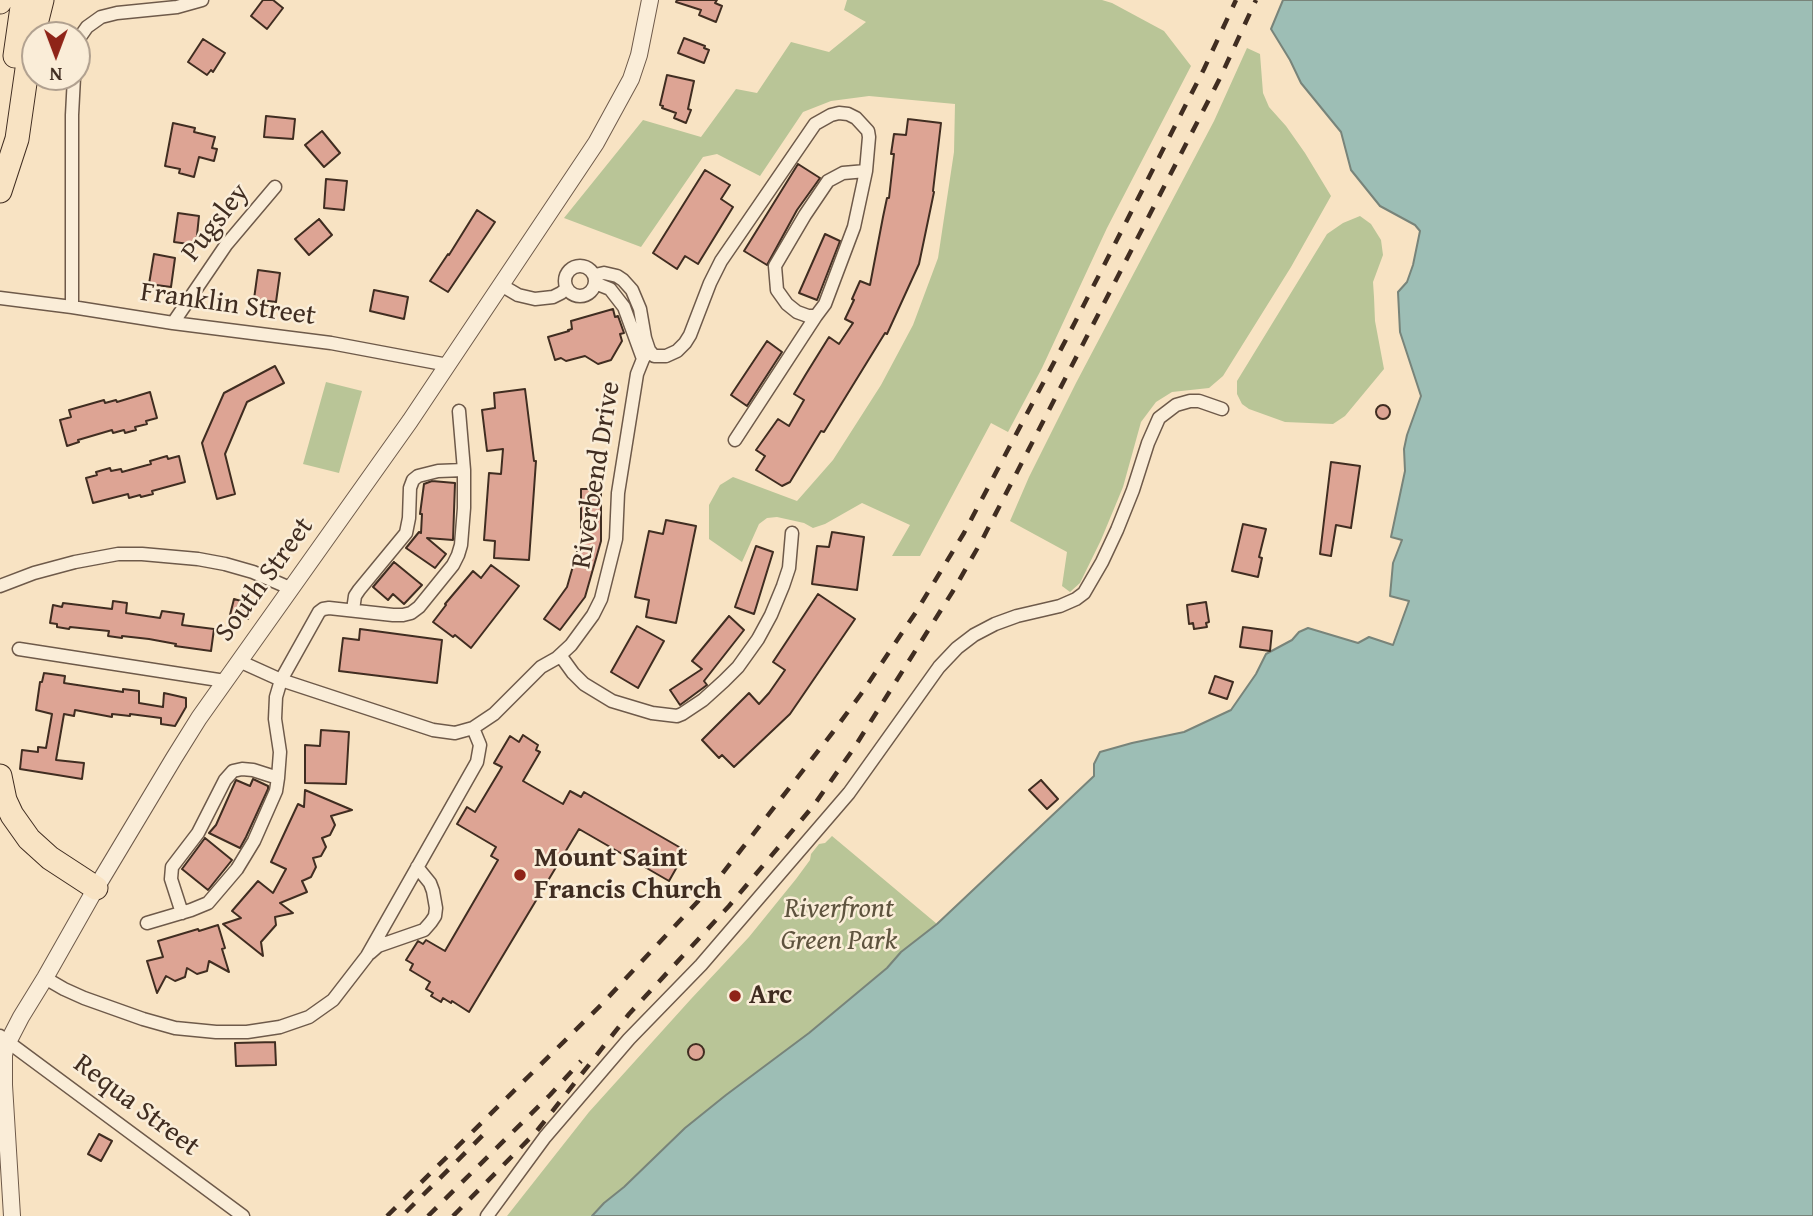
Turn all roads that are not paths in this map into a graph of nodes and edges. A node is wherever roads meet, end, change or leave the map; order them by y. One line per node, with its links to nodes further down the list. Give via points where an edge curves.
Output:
1 (23, 0): 9 (highway)
2 (42, 0): 9 (highway, via 17,139)
3 (202, 0): 5 (street, via 117,13)
4 (650, 0): 11 (street, South Street, via 631,79 596,143)
5 (91, 24)
6 (73, 91): 14 (street)
7 (866, 171): 15 (street, via 854,227 825,304); 15 (street, via 843,173 828,181 775,266 777,290 787,304 797,312); 17 (street, via 869,137 862,123 839,113 822,118 716,271 685,343 666,356)
8 (275, 187): 16 (street, Pugsley, via 226,245)
9 (0, 190)
10 (595, 279): 12 (street, via 593,289 583,296); 12 (street, via 587,267 579,265 565,277); 17 (street, Riverbend Drive, via 624,307)
11 (501, 285): 12 (street, via 535,299 553,297); 18 (street, South Street)
12 (567, 288)
13 (0, 298): 14 (street, Franklin Street)
14 (72, 307): 16 (street, Franklin Street)
15 (816, 316): 21 (street)
16 (173, 323): 18 (street, Franklin Street, via 331,343)
17 (646, 355): 28 (street, Riverbend Drive, via 637,374 618,493 616,539 601,599)
18 (448, 365): 25 (street, South Street)
19 (1222, 409): 44 (street, via 1190,401 1159,418 1117,530 1084,593 1060,606 995,624 957,648 849,793 545,1137)
20 (460, 411): 22 (street)
21 (735, 440)
22 (464, 470): 26 (street, via 438,471 414,480 406,533 359,590); 26 (street, via 461,545 453,565 411,613)
23 (792, 533): 28 (street, via 789,568 758,639 724,681 682,715 652,713 599,695 578,679)
24 (0, 586): 25 (street, via 96,558 142,554 225,564)
25 (292, 589): 29 (street, South Street)
26 (353, 610): 30 (street, via 319,611)
27 (19, 649): 31 (street)
28 (560, 655): 32 (street, Riverbend Drive)
29 (239, 661): 30 (street); 31 (street, South Street)
30 (281, 680): 32 (street, via 433,730 455,733); 34 (street, via 274,705)
31 (225, 681): 36 (street, South Street)
32 (473, 728): 35 (street, via 480,746 477,762)
33 (0, 776): 36 (highway, via 5,800 29,839)
34 (278, 778): 37 (street, via 271,804 237,869 208,903); 37 (street, via 242,769 225,780 198,833 172,867 171,879)
35 (417, 867): 39 (street); 39 (street, via 433,891 435,916 424,930 377,946)
36 (96, 888): 40 (street, South Street)
37 (182, 913): 38 (street)
38 (147, 923)
39 (367, 956): 40 (street, via 333,1000 309,1017 247,1032 195,1031 158,1023 72,993)
40 (45, 978): 41 (street, South Street)
41 (4, 1039): 42 (street, South Street); 43 (street, Requa Street)
42 (12, 1216)
43 (243, 1216)
44 (486, 1216)

